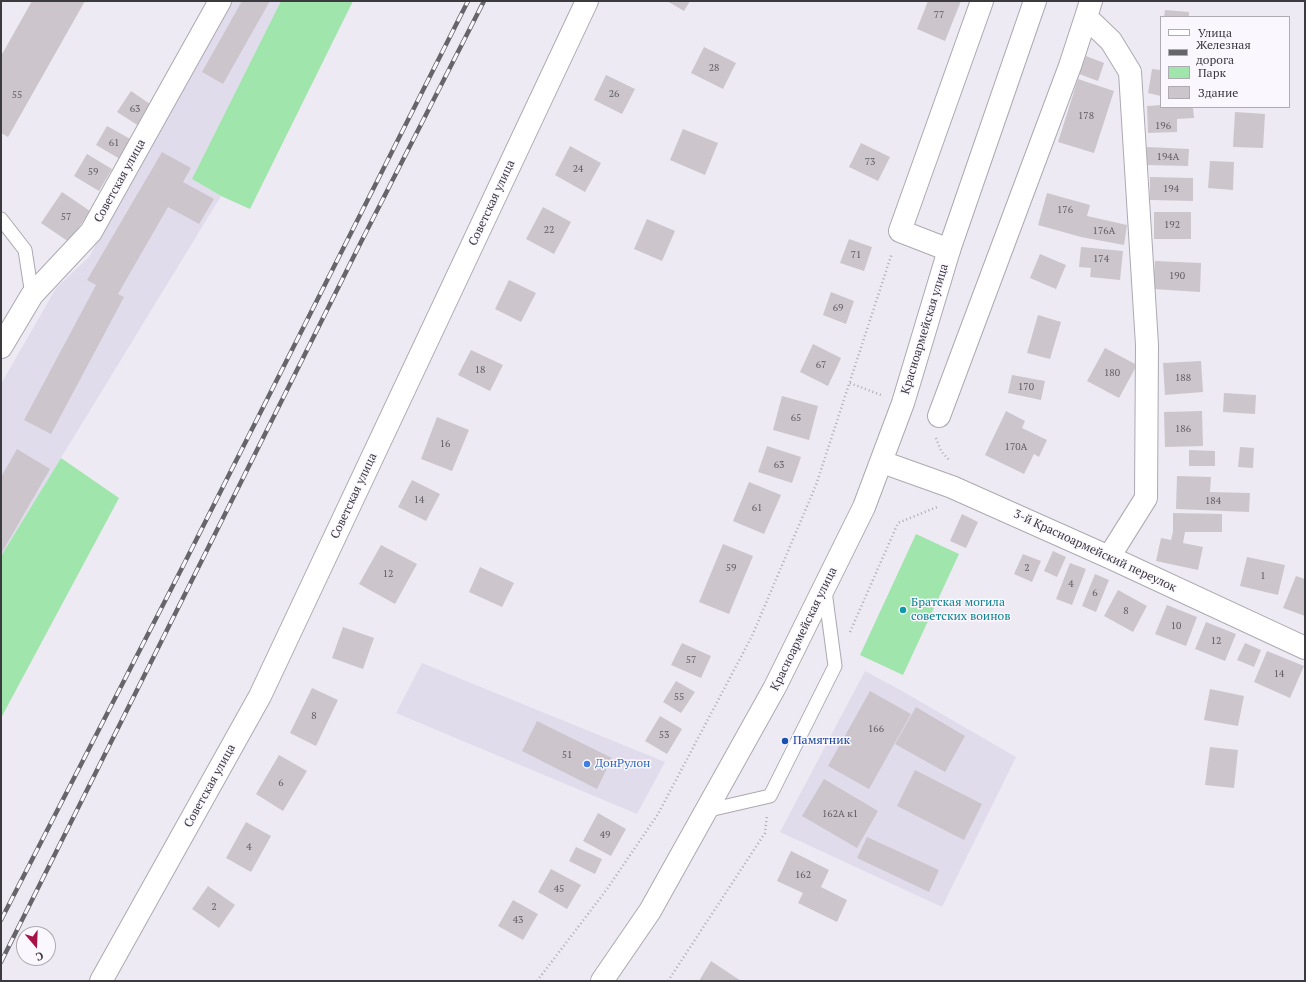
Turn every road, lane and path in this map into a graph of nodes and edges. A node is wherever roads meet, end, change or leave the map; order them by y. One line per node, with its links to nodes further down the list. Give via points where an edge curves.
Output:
1 (220, 1): 9 (street, Советская улица, via 91,232)
2 (587, 1): 22 (street, Советская улица, via 260,696)
3 (982, 1): 7 (street)
4 (1035, 1): 8 (street, Красноармейская улица)
5 (1088, 9): 13 (street, via 1070,66); 16 (street, via 1130,72 1148,345 1146,498)
6 (1, 219): 9 (lane, via 25,250)
7 (900, 231): 8 (street, Красноармейская улица); 11 (path)
8 (949, 250): 12 (street, Красноармейская улица)
9 (32, 295): 10 (street, Советская улица)
10 (1, 347)
11 (850, 383): 12 (path); 23 (path, via 816,485 749,643 658,814 607,889)
12 (903, 403): 14 (street, Красноармейская улица)
13 (940, 416)
14 (882, 462): 16 (street, 3-й Красноармейский переулок, via 952,487); 17 (street, Красноармейская улица, via 864,507)
15 (938, 506): 19 (path, via 898,524)
16 (1109, 557): 18 (street, 3-й Красноармейский переулок)
17 (824, 588): 19 (lane); 21 (street, Красноармейская улица, via 775,687)
18 (1305, 648)
19 (835, 666): 20 (lane)
20 (770, 796): 21 (lane); 25 (path, via 764,833)
21 (705, 811): 24 (street, Красноармейская улица, via 650,911)
22 (101, 981)
23 (537, 981)
24 (602, 981)
25 (668, 981)

